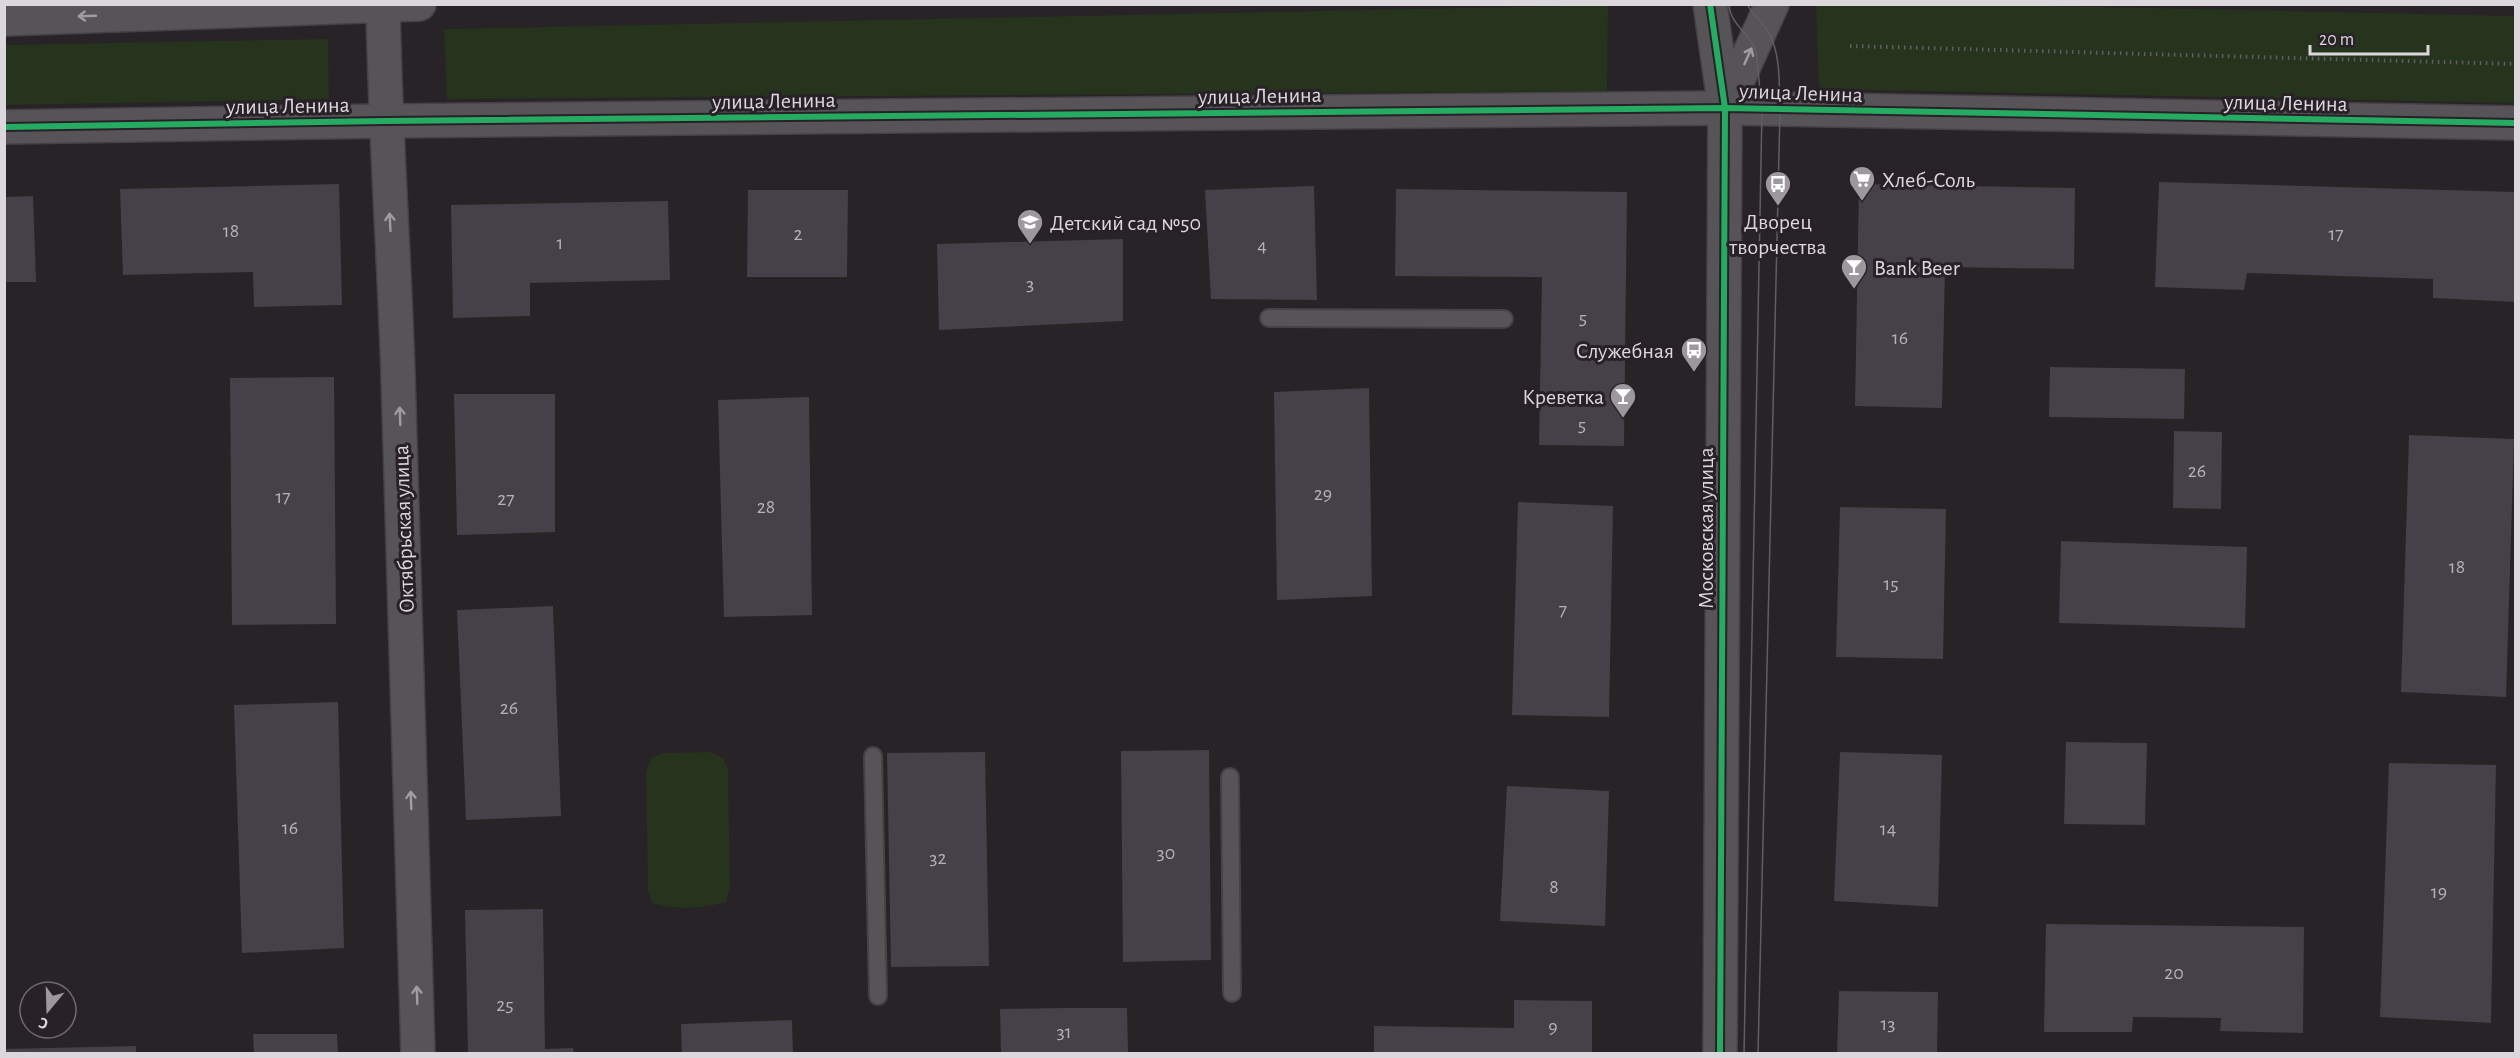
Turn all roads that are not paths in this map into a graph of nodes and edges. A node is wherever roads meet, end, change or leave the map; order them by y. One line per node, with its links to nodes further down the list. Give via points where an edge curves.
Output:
1 (419, 4): 4 (street)
2 (1710, 4): 6 (street, Московская улица)
3 (1772, 4): 6 (street, Московская улица, one-way to 3)
4 (383, 5): 5 (street, one-way to 5); 7 (street, Октябрьская улица)
5 (4, 19)
6 (1725, 108): 7 (street, улица Ленина); 8 (street, улица Ленина); 17 (street, Московская улица)
7 (385, 121): 9 (street, улица Ленина); 16 (street, Октябрьская улица, one-way to 7, via 405,568)
8 (2516, 123)
9 (4, 128)
10 (1269, 318): 11 (lane)
11 (1504, 319)
12 (873, 756): 15 (lane)
13 (1230, 777): 14 (lane)
14 (1232, 993)
15 (878, 996)
16 (418, 1053)
17 (1719, 1053)

